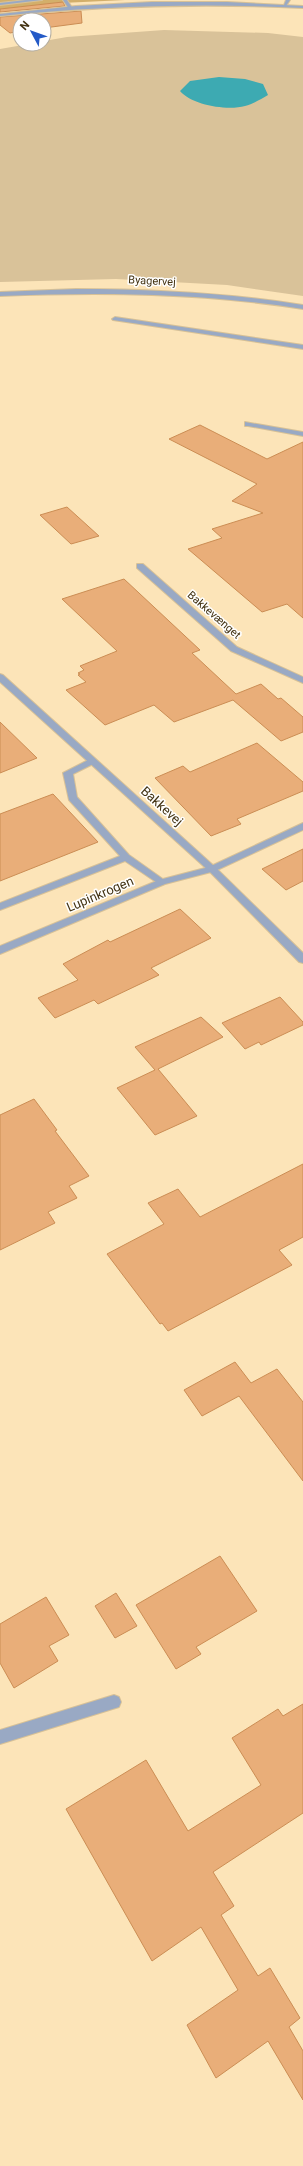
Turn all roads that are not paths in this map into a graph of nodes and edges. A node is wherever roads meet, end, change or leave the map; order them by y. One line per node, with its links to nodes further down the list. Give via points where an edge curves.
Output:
1 (40, 0): 4 (street)
2 (65, 0): 7 (street)
3 (288, 0): 5 (street)
4 (0, 4)
5 (286, 6): 6 (street); 7 (street, via 173,2)
6 (303, 7)
7 (71, 8): 8 (street)
8 (0, 15)
9 (0, 294): 10 (street, Byagervej, via 72,290 146,291)
10 (303, 307)
11 (115, 319): 12 (street)
12 (303, 347)
13 (248, 424): 14 (street)
14 (303, 434)
15 (140, 566): 17 (street, Bakkevænget, via 234,649)
16 (0, 677): 18 (street, Bakkevej)
17 (303, 680)
18 (92, 761): 20 (street, via 68,773 72,798); 21 (street, Bakkevej)
19 (303, 826): 21 (street)
20 (126, 857): 22 (street); 23 (street)
21 (212, 869): 22 (street, Lupinkrogen); 25 (street, Bakkevej)
22 (162, 882): 24 (street, Lupinkrogen)
23 (0, 907)
24 (0, 950)
25 (303, 959)
26 (114, 1702): 27 (street)
27 (0, 1738)

